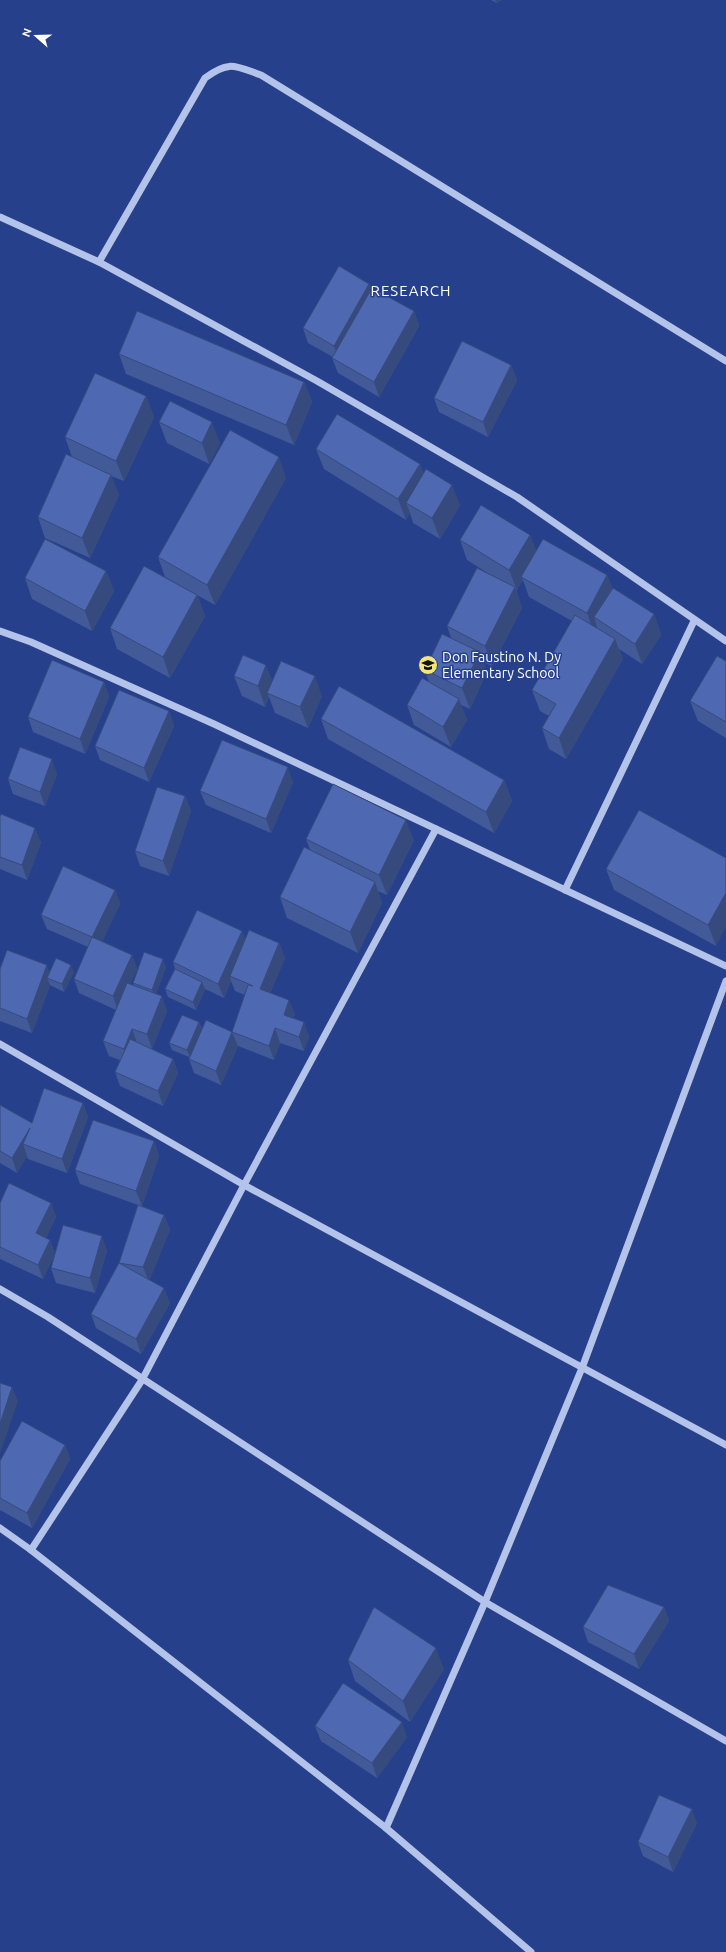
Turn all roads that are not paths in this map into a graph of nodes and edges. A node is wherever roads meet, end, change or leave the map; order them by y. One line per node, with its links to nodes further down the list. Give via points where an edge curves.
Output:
1 (0, 217): 2 (street)
2 (99, 262): 3 (street, via 205,78 219,68 235,66 261,75); 4 (street, via 317,381 518,497)
3 (726, 361)
4 (694, 621): 6 (street); 8 (street)
5 (0, 631): 7 (street, via 31,642 207,721)
6 (726, 641)
7 (436, 829): 8 (street); 12 (street)
8 (565, 890): 9 (street)
9 (726, 966)
10 (726, 981): 14 (street)
11 (0, 1044): 12 (street)
12 (244, 1184): 14 (street); 15 (street)
13 (0, 1289): 15 (street, via 48,1317)
14 (582, 1368): 16 (street); 19 (street)
15 (142, 1380): 18 (street); 19 (street)
16 (726, 1445)
17 (0, 1528): 18 (street)
18 (31, 1550): 21 (street)
19 (485, 1602): 20 (street); 21 (street)
20 (726, 1741)
21 (386, 1828): 22 (street)
22 (531, 1952)

